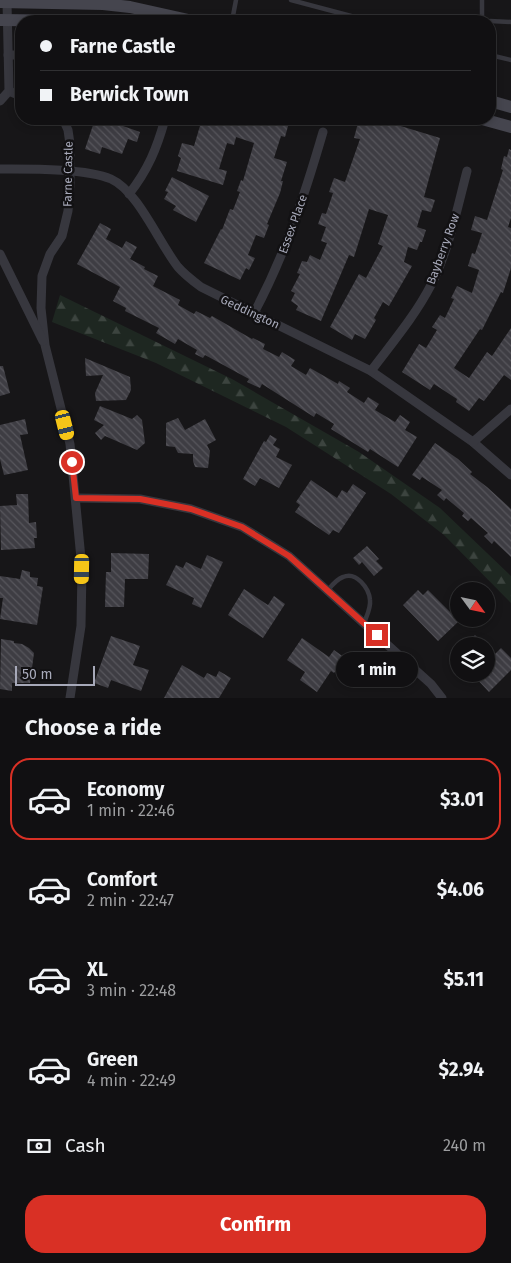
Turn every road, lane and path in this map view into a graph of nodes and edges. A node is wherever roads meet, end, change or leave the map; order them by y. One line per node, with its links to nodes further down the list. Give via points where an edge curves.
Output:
1 (236, 0): 9 (lane)
2 (291, 0): 10 (lane)
3 (482, 0): 11 (lane)
4 (5, 1): 6 (main road); 12 (street)
5 (83, 1): 6 (main road); 8 (main road)
6 (34, 2): 7 (street)
7 (35, 15)
8 (166, 15)
9 (233, 15)
10 (347, 15)
11 (482, 15)
12 (4, 20): 15 (street)
13 (496, 21): 14 (lane)
14 (511, 22)
15 (8, 54): 16 (street); 19 (street)
16 (15, 55)
17 (496, 56): 18 (lane)
18 (511, 60)
19 (9, 91): 20 (street); 21 (street)
20 (15, 94)
21 (0, 101)
22 (496, 103): 23 (main road)
23 (511, 107)
24 (496, 123): 27 (main road)
25 (66, 125): 31 (street, Farne Castle)
26 (163, 125): 32 (street, via 153,159)
27 (511, 127)
28 (323, 132): 34 (street, Essex Place, via 291,230)
29 (0, 168): 31 (street, Geddington)
30 (467, 171): 36 (street, Bayberry Row, via 452,230 432,284 414,315)
31 (69, 172): 32 (street, Geddington, via 112,179); 35 (street, Farne Castle, via 68,211 62,236 50,254 42,276)
32 (129, 194): 34 (street, Geddington, via 179,268 201,287)
33 (0, 254): 35 (street, Farne Castle)
34 (254, 312): 36 (street, Geddington)
35 (45, 345): 40 (street, Farne Castle, via 70,444)
36 (371, 371): 38 (street, Geddington)
37 (511, 409): 38 (street)
38 (474, 442): 39 (street, Geddington)
39 (511, 475)
40 (76, 498): 41 (street, via 140,499 191,509 242,527 289,556); 43 (street, Farne Castle, via 82,569 81,626)
41 (328, 590): 42 (street); 42 (lane, via 344,576 352,576 360,582 370,599)
42 (364, 623): 44 (street)
43 (70, 698)
44 (442, 698)

